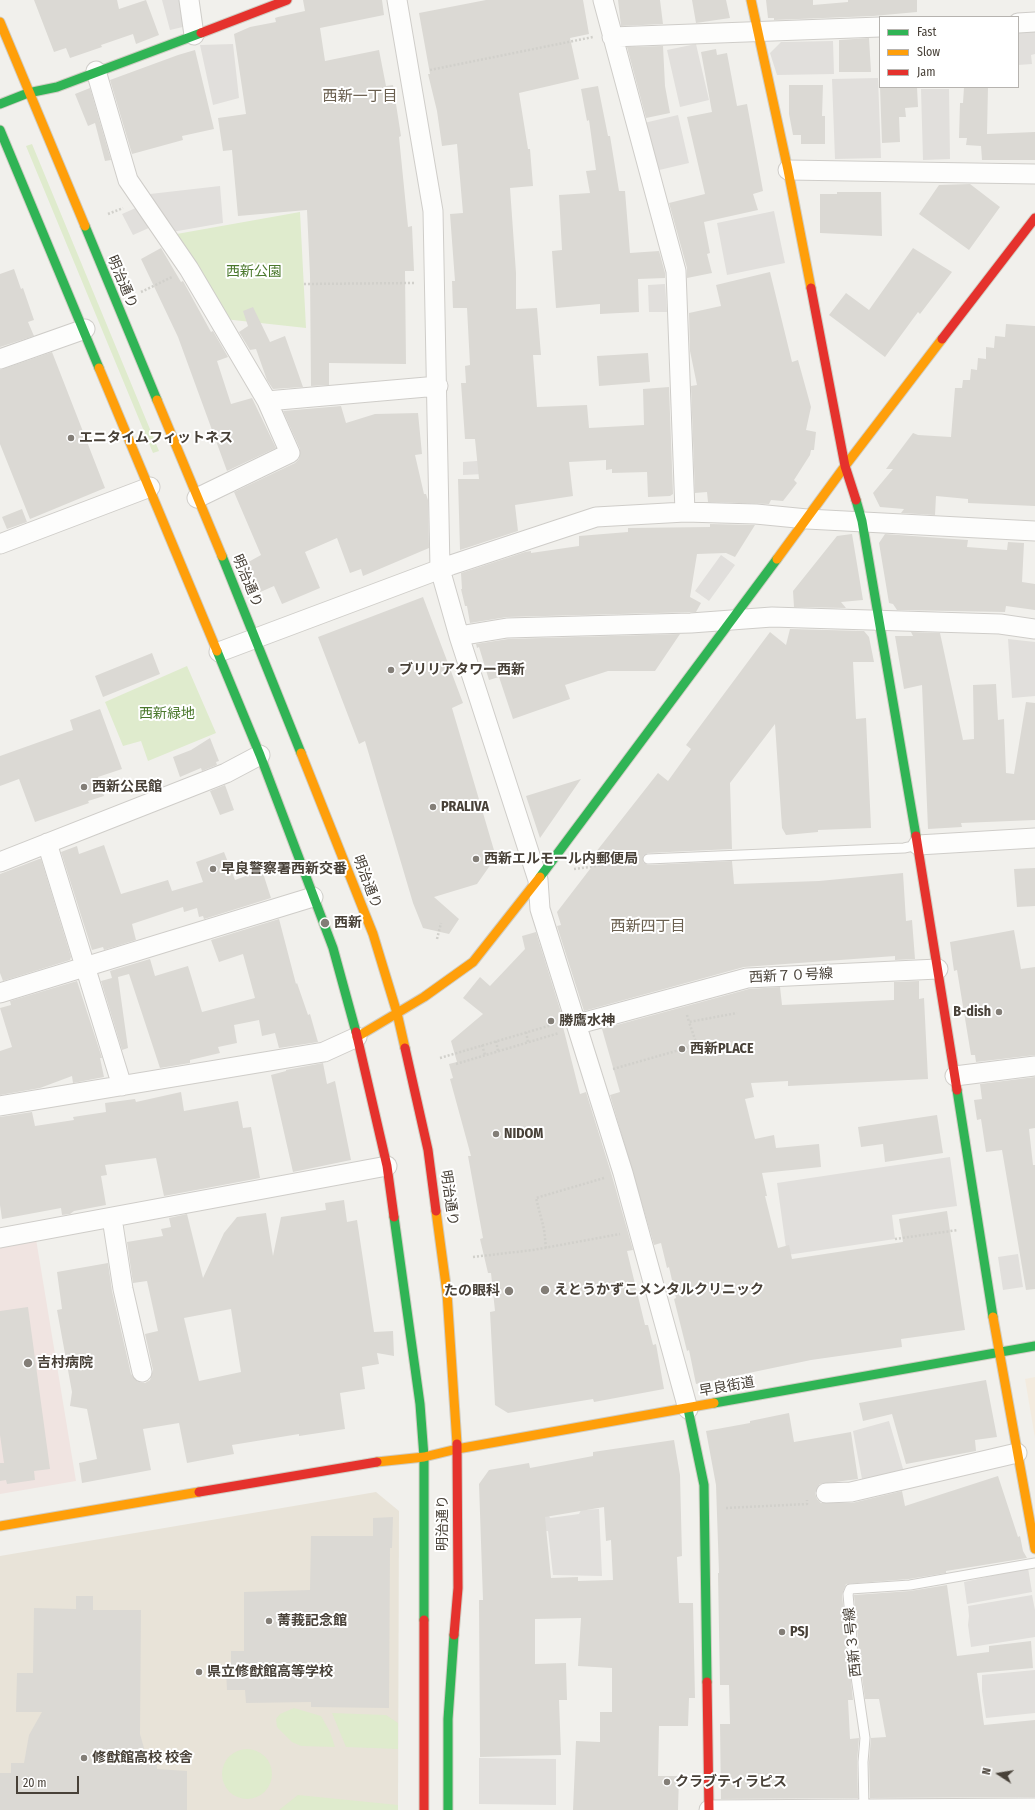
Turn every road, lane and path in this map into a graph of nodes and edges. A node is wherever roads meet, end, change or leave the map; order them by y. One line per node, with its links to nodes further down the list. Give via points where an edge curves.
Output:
1 (189, 0): 11 (street)
2 (287, 0): 11 (street)
3 (397, 0): 27 (street, via 433,211)
4 (603, 0): 12 (street)
5 (751, 0): 10 (street)
6 (0, 22): 15 (street, 明治通り)
7 (1035, 22): 8 (street)
8 (1019, 23)
9 (879, 27): 10 (street)
10 (758, 31): 12 (street); 18 (street)
11 (194, 35): 14 (street)
12 (612, 37): 13 (path, via 589,37); 32 (street, via 676,271)
13 (426, 70)
14 (96, 71): 15 (street); 21 (street, via 128,180)
15 (28, 93): 16 (street); 31 (street, 明治通り)
16 (0, 104)
17 (0, 130): 25 (street, 明治通り)
18 (788, 170): 19 (street); 29 (street)
19 (1035, 174)
20 (1035, 218): 29 (street)
21 (189, 269): 24 (path); 28 (street)
22 (416, 283): 23 (path)
23 (304, 284)
24 (141, 292)
25 (85, 329): 26 (street); 30 (street, 明治通り)
26 (0, 359)
27 (438, 386): 28 (street); 37 (street)
28 (267, 401): 31 (street, via 290,453)
29 (845, 466): 33 (street); 34 (street)
30 (150, 486): 36 (street); 43 (street, 明治通り)
31 (197, 498): 42 (street, 明治通り)
32 (685, 512): 33 (street, via 756,514); 37 (street, via 596,517)
33 (807, 519): 34 (street); 38 (street)
34 (862, 521): 35 (street); 39 (street)
35 (1035, 531)
36 (0, 544)
37 (440, 569): 41 (street); 42 (street)
38 (734, 619): 39 (street, via 772,617); 41 (street, via 691,623 507,628); 51 (street)
39 (878, 621): 40 (street, via 1000,624); 47 (street)
40 (1035, 629)
41 (459, 636): 51 (street)
42 (256, 638): 43 (street); 59 (street, 明治通り, via 373,934)
43 (219, 652): 44 (street, 明治通り)
44 (260, 755): 46 (street, via 226,773); 52 (street, 明治通り)
45 (1035, 838): 47 (street)
46 (47, 843): 49 (street); 55 (street)
47 (918, 845): 48 (lane, via 904,848); 56 (street)
48 (648, 860): 50 (path)
49 (0, 862)
50 (573, 869)
51 (538, 880): 59 (street, via 473,962); 62 (street, via 540,909)
52 (313, 897): 55 (street); 64 (street, 明治通り, via 333,948)
53 (441, 923): 54 (path)
54 (437, 939)
55 (85, 966): 57 (street); 75 (street)
56 (938, 969): 58 (street, 西新７０号線, via 746,978); 74 (street)
57 (0, 992)
58 (681, 996): 61 (path); 62 (street, 西新７０号線)
59 (397, 1013): 64 (street); 90 (street, 明治通り, via 428,1150 439,1229 447,1293)
60 (737, 1013): 61 (path)
61 (689, 1022): 73 (path, via 697,1045)
62 (567, 1026): 63 (path); 66 (path); 78 (street)
63 (526, 1032): 65 (path); 66 (path)
64 (356, 1037): 75 (street, via 324,1052); 77 (street, 明治通り)
65 (496, 1041): 67 (path); 68 (path)
66 (528, 1042): 68 (path)
67 (482, 1045): 69 (path); 70 (path)
68 (498, 1051): 69 (path)
69 (485, 1055): 71 (path)
70 (440, 1058)
71 (456, 1064)
72 (1035, 1066): 74 (street)
73 (613, 1069)
74 (955, 1076): 87 (street)
75 (122, 1086): 76 (street)
76 (0, 1106)
77 (387, 1166): 79 (street); 92 (street, 明治通り, via 420,1404)
78 (623, 1173): 80 (street); 84 (path, via 536,1198)
79 (112, 1218): 82 (street); 88 (street, via 123,1289)
80 (639, 1229): 84 (path); 89 (street)
81 (960, 1230): 83 (path)
82 (0, 1238)
83 (895, 1239)
84 (546, 1248): 85 (path)
85 (473, 1257)
86 (1035, 1346): 87 (street, 早良街道)
87 (999, 1352): 89 (street, 早良街道); 91 (street)
88 (142, 1372)
89 (688, 1408): 90 (street, 早良街道); 94 (street, via 704,1485)
90 (457, 1448): 92 (street, 早良街道); 102 (street, 明治通り, via 458,1588 448,1719)
91 (1018, 1453): 93 (street, via 851,1492); 96 (street)
92 (424, 1457): 95 (street, 早良街道, via 396,1459); 101 (street, 明治通り)
93 (826, 1493): 94 (path, via 806,1495 806,1504)
94 (704, 1510): 103 (street)
95 (0, 1526)
96 (1035, 1549)
97 (1035, 1563): 99 (lane, 西新３号線, via 910,1585 850,1589 848,1594 854,1663 865,1738)
98 (1035, 1808): 100 (street)
99 (864, 1809): 100 (street); 103 (street)
100 (932, 1809)
101 (424, 1810)
102 (448, 1810)
103 (709, 1810)

